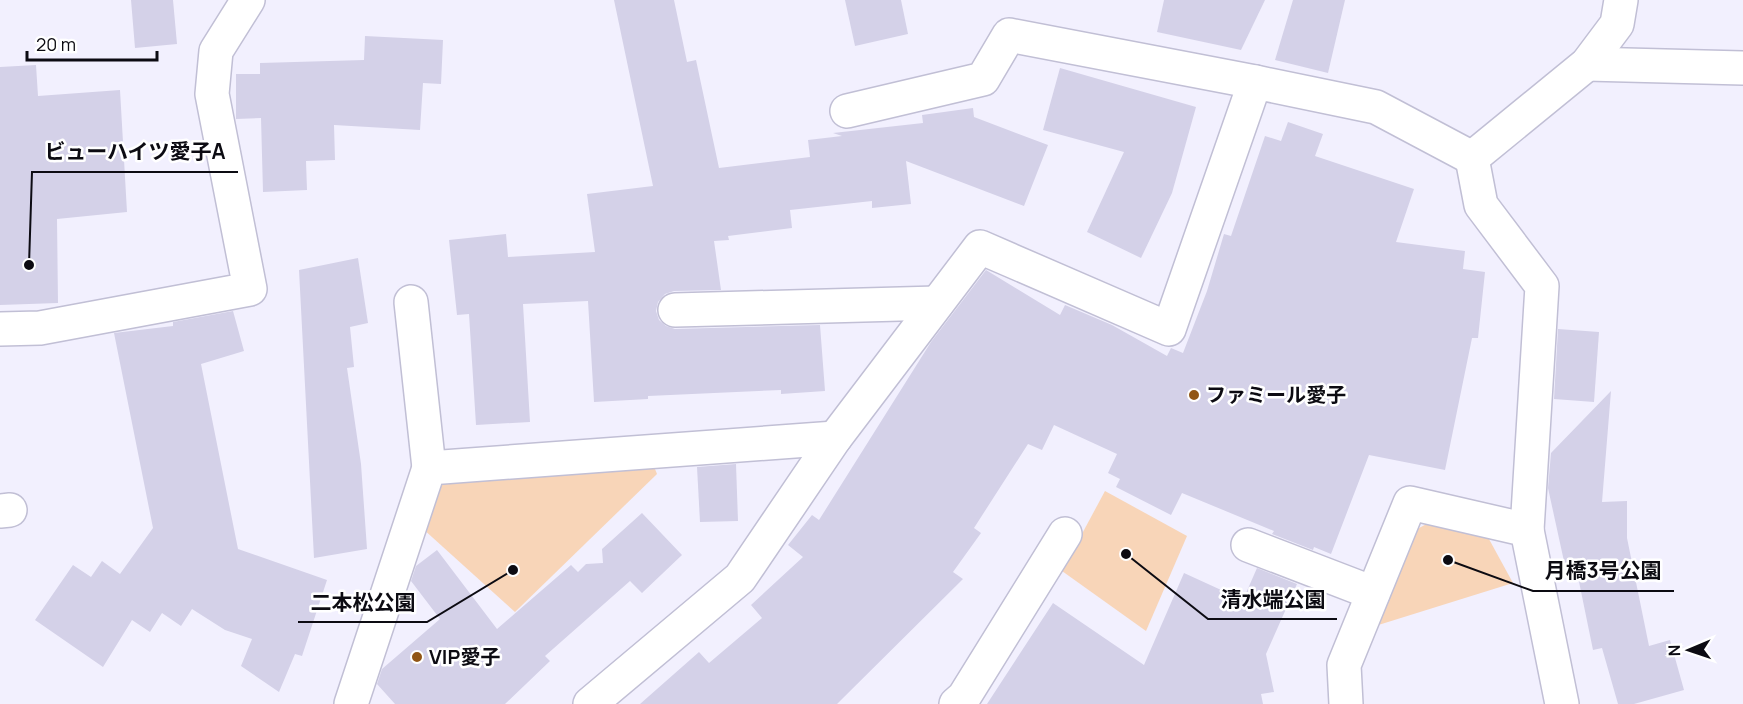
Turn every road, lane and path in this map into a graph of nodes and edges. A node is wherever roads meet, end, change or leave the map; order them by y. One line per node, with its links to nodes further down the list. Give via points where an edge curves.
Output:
1 (248, 0): 11 (street, via 216,51 212,94 250,289 40,328)
2 (1621, 0): 3 (street, via 1617,24)
3 (1587, 64): 4 (street); 7 (street)
4 (1743, 68)
5 (1255, 82): 6 (street, via 1009,35 983,80); 7 (street, via 1376,107); 9 (street, via 1169,329 980,247)
6 (848, 111)
7 (1472, 158): 14 (street, via 1481,205 1542,286)
8 (411, 302): 13 (street)
9 (937, 303): 10 (street); 12 (street)
10 (675, 310)
11 (0, 329)
12 (835, 438): 13 (street); 19 (street, via 740,578)
13 (429, 468): 18 (street)
14 (1527, 530): 17 (street, via 1410,503); 22 (street)
15 (1065, 534): 20 (street)
16 (1248, 545): 17 (street)
17 (1373, 593): 21 (street, via 1344,665)
18 (351, 704)
19 (590, 704)
20 (956, 704)
21 (1346, 704)
22 (1562, 704)

